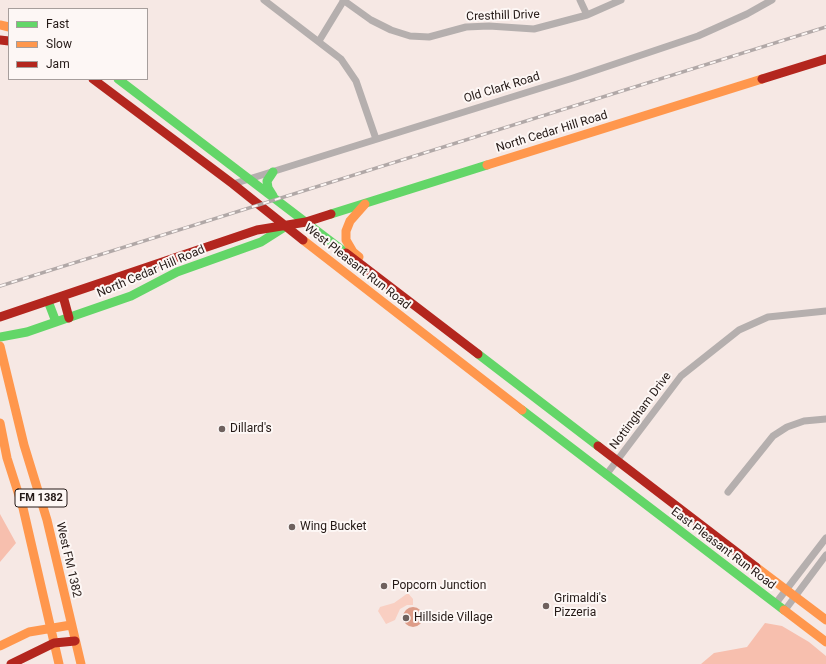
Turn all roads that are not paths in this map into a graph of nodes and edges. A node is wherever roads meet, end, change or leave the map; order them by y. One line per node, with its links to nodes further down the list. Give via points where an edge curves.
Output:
1 (264, 0): 7 (street)
2 (343, 0): 6 (street, Cresthill Drive, via 371,20 410,36 429,37 466,27 534,29); 7 (street)
3 (580, 0): 6 (street)
4 (621, 0): 6 (street, Cresthill Drive)
5 (772, 0): 11 (street, Old Clark Road, via 698,36)
6 (587, 15)
7 (319, 41): 11 (street, via 341,59 352,74)
8 (826, 59): 16 (main road, North Cedar Hill Road)
9 (94, 80): 14 (main road, West Pleasant Run Road)
10 (119, 80): 13 (main road, West Pleasant Run Road)
11 (376, 139): 12 (street, Old Clark Road)
12 (273, 172): 13 (street, Old Clark Road); 15 (main road, via 267,181 268,188)
13 (249, 178): 14 (street, Old Clark Road); 15 (main road, West Pleasant Run Road)
14 (233, 184): 18 (main road, West Pleasant Run Road)
15 (276, 200): 17 (main road, West Pleasant Run Road)
16 (366, 203): 17 (main road, North Cedar Hill Road); 20 (main road, via 350,221 346,240 354,252)
17 (306, 222): 18 (main road, North Cedar Hill Road); 20 (main road, West Pleasant Run Road)
18 (286, 227): 19 (main road, North Cedar Hill Road, via 257,230); 24 (main road, North Cedar Hill Road, via 261,242 177,272 131,296); 31 (main road, West Pleasant Run Road)
19 (63, 296): 21 (main road, North Cedar Hill Road); 24 (main road)
20 (406, 297): 30 (main road, West Pleasant Run Road)
21 (48, 301): 23 (main road, North Cedar Hill Road); 25 (main road)
22 (826, 311): 30 (street, Nottingham Drive, via 768,317 739,330 681,376)
23 (0, 317)
24 (69, 318): 25 (main road, North Cedar Hill Road)
25 (56, 322): 26 (main road, North Cedar Hill Road, via 27,332)
26 (0, 337)
27 (0, 346): 40 (main road, West FM 1382 / FM 1382, via 24,445 47,520)
28 (826, 419): 32 (street, via 787,427 773,436)
29 (0, 424): 41 (main road, FM 1382)
30 (616, 462): 31 (street, Nottingham Drive); 35 (main road, East Pleasant Run Road)
31 (606, 475): 37 (main road, East Pleasant Run Road)
32 (728, 492)
33 (826, 538): 35 (street)
34 (826, 555): 36 (street)
35 (786, 590): 36 (main road, East Pleasant Run Road); 37 (street)
36 (795, 597): 38 (street); 39 (main road, East Pleasant Run Road)
37 (776, 603): 38 (main road, East Pleasant Run Road)
38 (785, 610): 43 (main road, East Pleasant Run Road)
39 (826, 620)
40 (71, 625): 41 (main road); 42 (main road, West FM 1382 / FM 1382)
41 (51, 628): 44 (main road, FM 1382); 45 (main road, via 29,632)
42 (75, 641): 44 (main road); 48 (main road, West FM 1382 / FM 1382)
43 (826, 642)
44 (54, 643): 46 (main road); 47 (main road, FM 1382)
45 (0, 646)
46 (11, 664)
47 (59, 664)
48 (81, 664)

